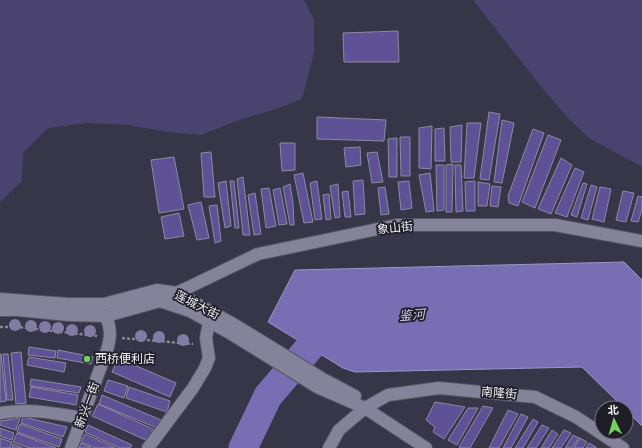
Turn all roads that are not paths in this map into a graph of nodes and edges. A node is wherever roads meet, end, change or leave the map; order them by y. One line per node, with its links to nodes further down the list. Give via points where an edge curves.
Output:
1 (642, 242): 2 (main road, 象山街, via 555,225 397,225 258,254)
2 (177, 293): 3 (main road, 莲城大街, via 157,290 104,304); 4 (main road, 象山街); 8 (main road, 莲城大街)
3 (0, 299)
4 (160, 301): 6 (main road, 莲城大街); 7 (main road, 莲城大街, via 190,311)
5 (0, 310): 6 (main road, 莲城大街, via 68,316)
6 (106, 316): 11 (main road, 新兴一街, via 111,337)
7 (209, 322): 8 (main road, 莲城大街); 13 (main road, via 206,338 209,358 205,368)
8 (231, 329): 9 (main road, 莲城大街, via 320,383)
9 (369, 406): 14 (main road, 南隆街, via 339,430); 15 (main road, 莲城大街); 16 (main road, 南隆街, via 388,395 439,388 535,397 576,417)
10 (0, 413): 11 (main road, via 34,410)
11 (82, 418): 12 (main road, 新兴一街)
12 (70, 448)
13 (148, 448)
14 (328, 448)
15 (426, 448)
16 (622, 448)

